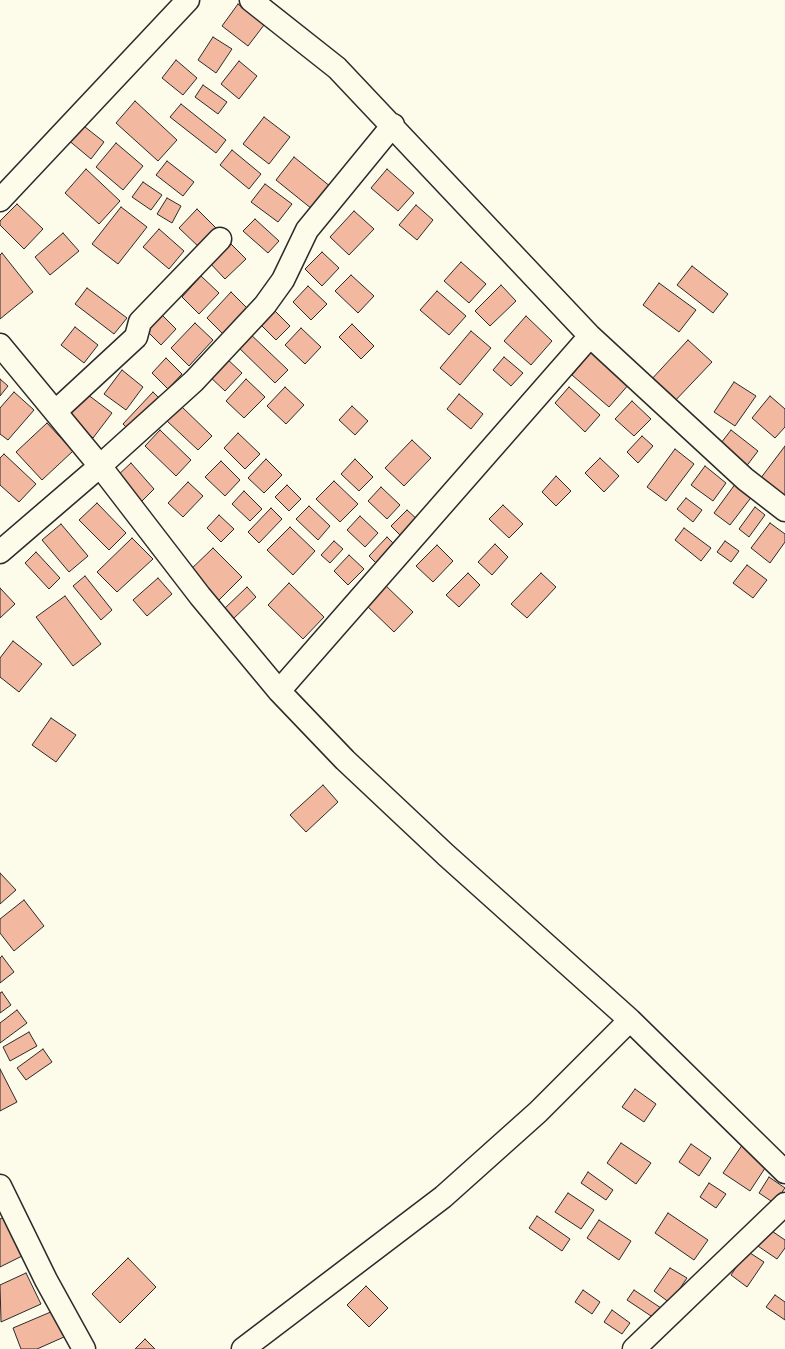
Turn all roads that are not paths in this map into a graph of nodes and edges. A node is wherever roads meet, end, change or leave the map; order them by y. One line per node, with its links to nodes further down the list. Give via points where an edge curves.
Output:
1 (188, 0): 4 (street)
2 (251, 0): 3 (street, via 337,68)
3 (393, 125): 6 (street, via 481,223); 9 (street, via 307,230 283,280 265,305 194,380)
4 (0, 200)
5 (220, 239): 8 (street, via 140,322 136,337)
6 (590, 336): 10 (street, via 746,479); 12 (street)
7 (0, 345): 8 (street)
8 (56, 411): 9 (street)
9 (100, 466): 11 (street); 12 (street, via 200,596)
10 (785, 510)
11 (0, 552)
12 (279, 691): 13 (street, via 345,760 446,855)
13 (630, 1020): 14 (street); 18 (street, via 538,1112 443,1197)
14 (785, 1172)
15 (0, 1186): 17 (street)
16 (785, 1204): 19 (street)
17 (84, 1349)
18 (243, 1349)
19 (634, 1349)

